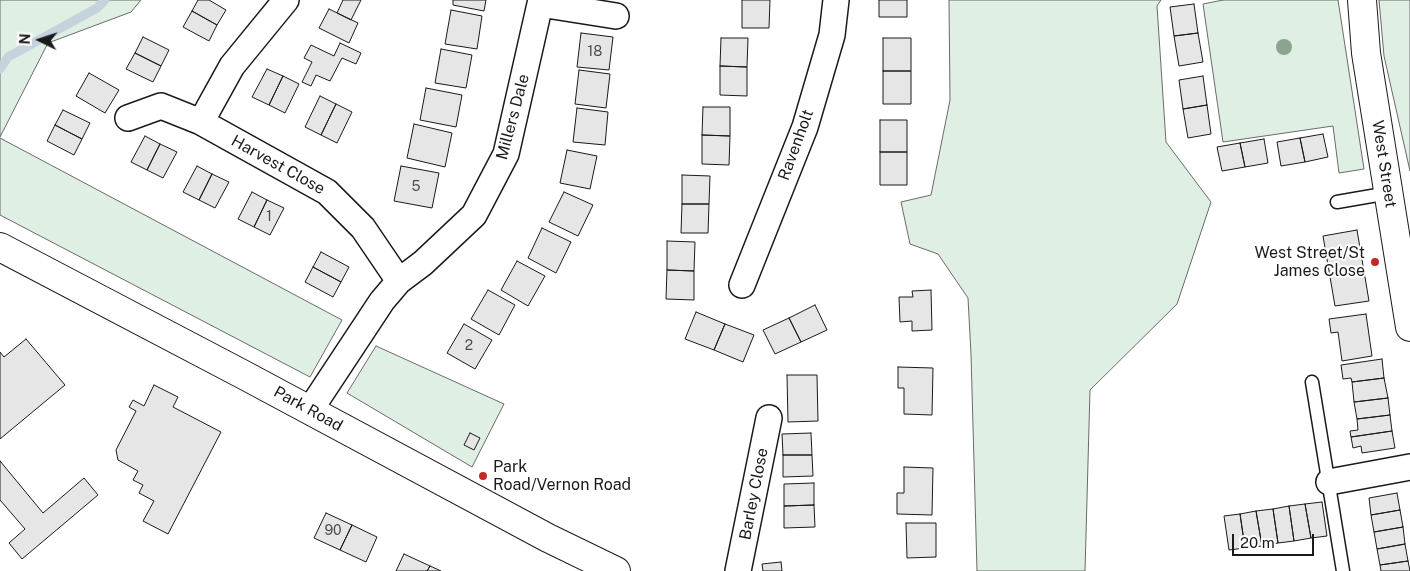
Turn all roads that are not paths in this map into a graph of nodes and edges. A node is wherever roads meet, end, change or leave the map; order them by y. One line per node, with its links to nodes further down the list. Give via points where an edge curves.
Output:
1 (286, 0): 7 (street, via 232,66)
2 (836, 0): 12 (street, Ravenholt, via 832,35 805,127)
3 (1362, 0): 8 (main road, West Street, via 1366,53)
4 (540, 2): 5 (street, Millers Dale); 11 (street, Millers Dale, via 506,154 474,215 424,263)
5 (616, 16)
6 (128, 118): 7 (street, Harvest Close, via 161,106)
7 (201, 122): 11 (street, Harvest Close, via 327,192 363,228)
8 (1389, 193): 9 (lane); 13 (main road, West Street)
9 (1337, 202)
10 (0, 247): 15 (main road, Park Road)
11 (399, 281): 15 (street)
12 (742, 285)
13 (1410, 327)
14 (1312, 382): 18 (lane)
15 (310, 410): 19 (main road, Park Road)
16 (769, 418): 20 (street, Barley Close)
17 (1410, 467): 18 (street)
18 (1329, 482): 21 (lane)
19 (616, 571)
20 (738, 571)
21 (1343, 571)

